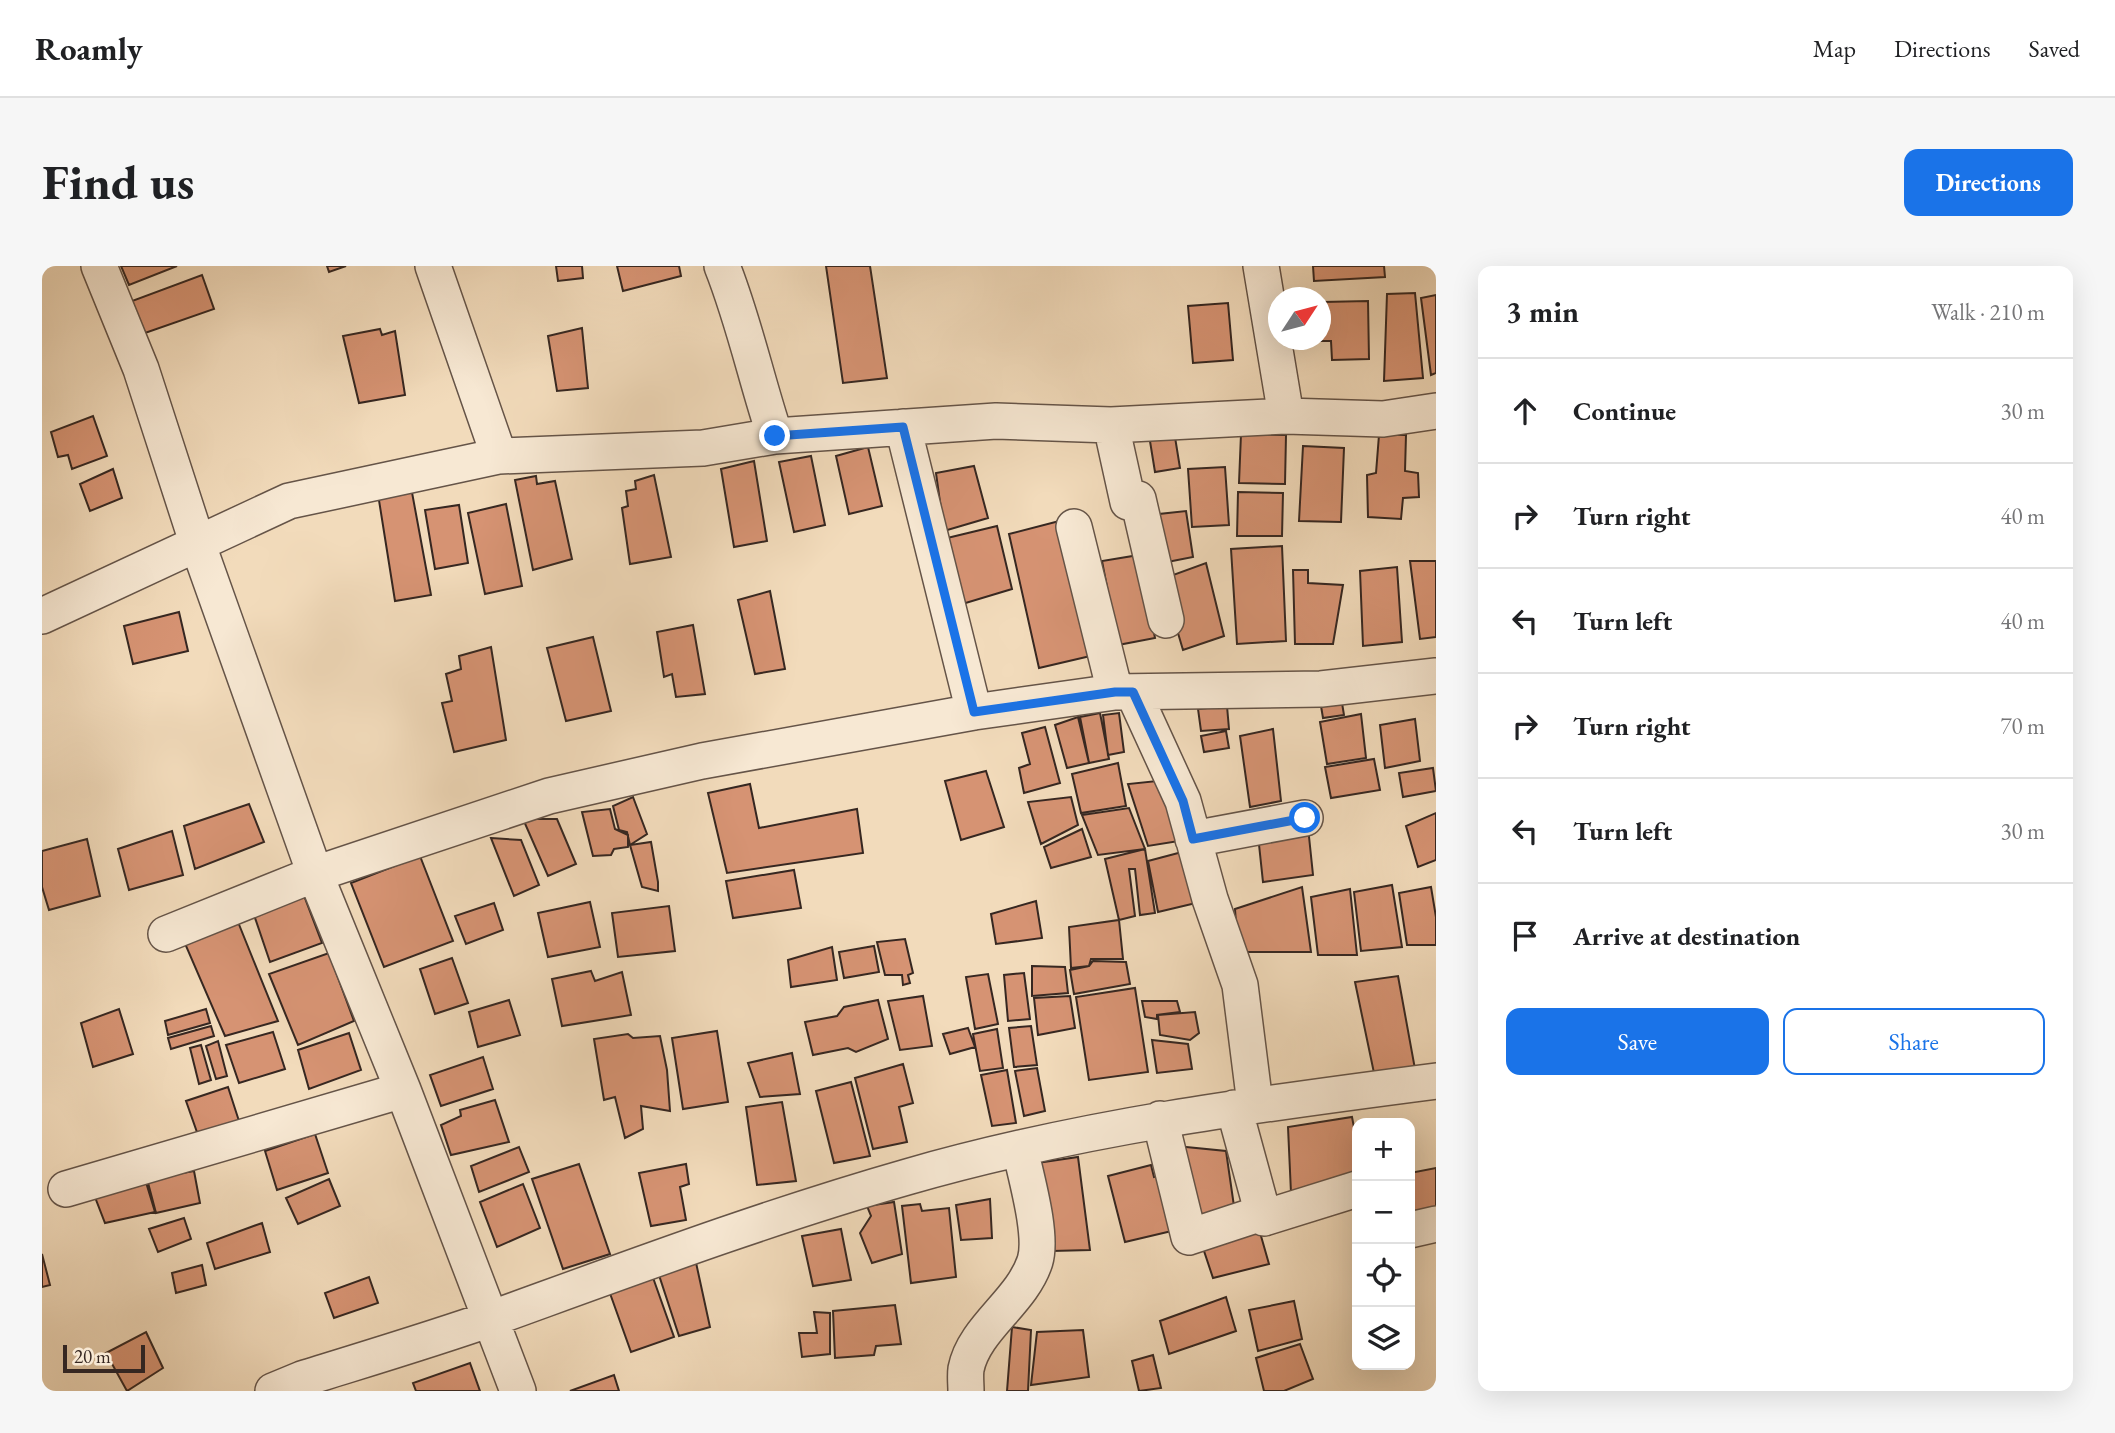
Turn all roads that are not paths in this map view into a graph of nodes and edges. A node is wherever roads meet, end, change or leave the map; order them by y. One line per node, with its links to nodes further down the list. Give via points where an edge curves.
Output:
1 (99, 266): 12 (street, via 141,369)
2 (433, 266): 10 (street)
3 (722, 266): 9 (street)
4 (1261, 266): 6 (street)
5 (1436, 411): 6 (street, via 1383,419)
6 (1286, 416): 7 (street)
7 (1111, 425): 8 (street, via 996,421); 14 (street, via 1128,502 1138,499)
8 (903, 427): 9 (street); 17 (street)
9 (775, 436): 10 (street, via 703,448)
10 (499, 456): 12 (street, via 289,501)
11 (1074, 527): 16 (street)
12 (198, 545): 13 (street); 20 (street)
13 (42, 617)
14 (1166, 620)
15 (1436, 676): 16 (street, via 1321,690)
16 (1124, 692): 17 (street); 19 (street, via 1183,801)
17 (974, 712): 20 (street, via 702,761 549,796)
18 (1305, 818): 19 (street)
19 (1193, 839): 24 (street, via 1240,985)
20 (315, 874): 21 (street); 23 (street)
21 (166, 934)
22 (1436, 1081): 24 (street)
23 (403, 1090): 27 (street); 32 (street)
24 (1244, 1106): 25 (street); 29 (street)
25 (1160, 1119): 26 (street); 29 (street, via 1189,1237)
26 (1020, 1149): 32 (street, via 909,1176 716,1236); 35 (street, via 1036,1225 1036,1259 1022,1289 976,1345 966,1370)
27 (66, 1189)
28 (1352, 1191): 29 (street, via 1264,1217)
29 (1262, 1213)
30 (1436, 1224): 31 (street)
31 (1415, 1229)
32 (490, 1319): 33 (street); 34 (street)
33 (273, 1391)
34 (518, 1391)
35 (966, 1391)

